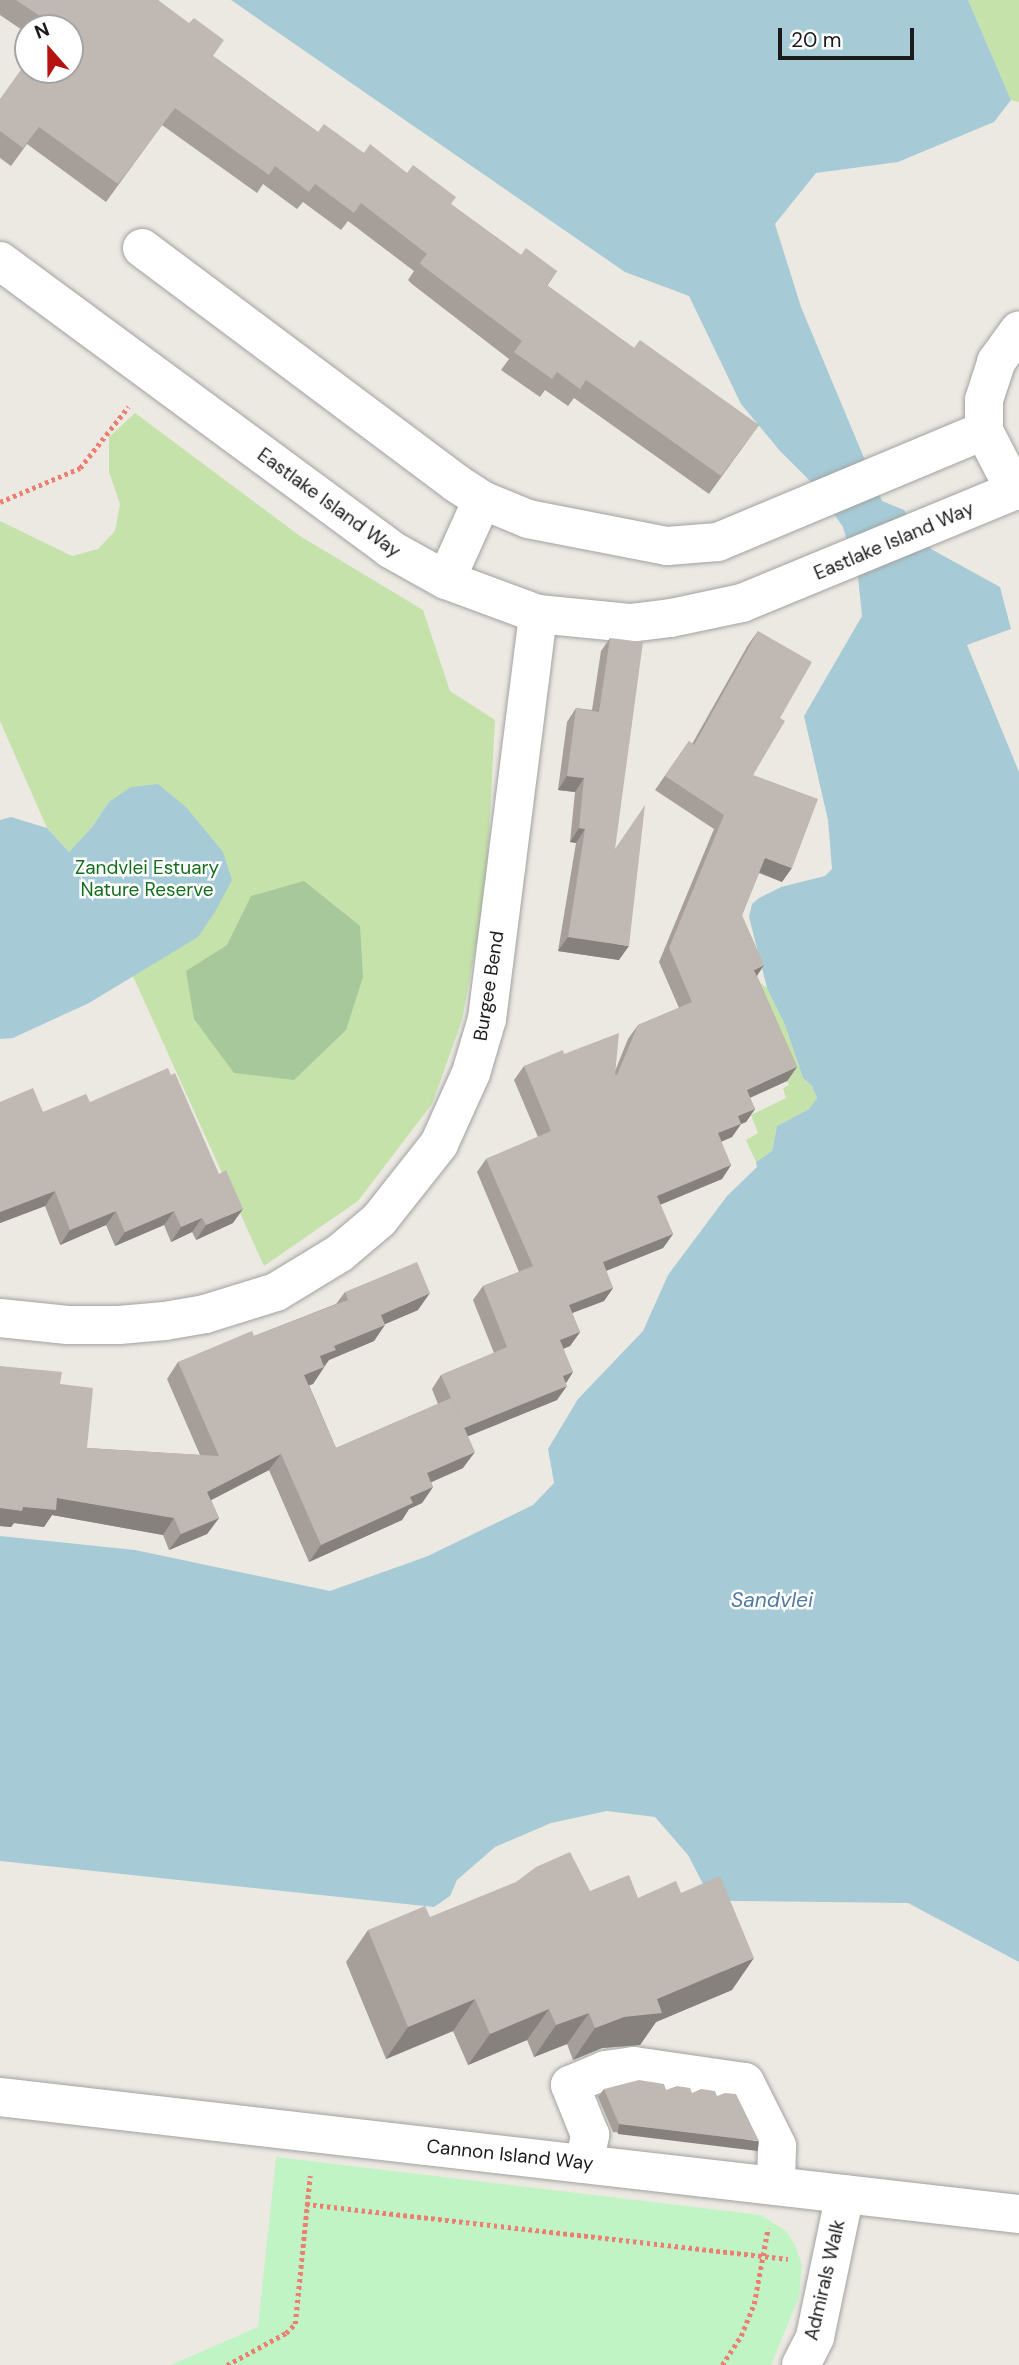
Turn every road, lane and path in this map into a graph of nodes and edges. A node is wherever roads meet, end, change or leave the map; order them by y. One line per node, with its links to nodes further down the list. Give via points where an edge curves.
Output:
1 (142, 248): 7 (street)
2 (0, 261): 9 (street, Eastlake Island Way, via 390,550)
3 (1019, 330): 5 (street, via 996,362 984,400)
4 (130, 404): 8 (path, via 80,468)
5 (984, 431): 6 (street); 7 (street, via 718,542 667,547 528,519)
6 (1017, 490): 10 (street, Eastlake Island Way, via 742,603 630,623)
7 (482, 499): 9 (street)
8 (0, 502)
9 (446, 580): 10 (street, Eastlake Island Way)
10 (538, 614): 11 (street, Burgee Bend, via 487,1020 471,1073 439,1144 379,1220 340,1253 276,1292 166,1321 68,1325)
11 (0, 1318)
12 (0, 2097): 13 (street, Cannon Island Way)
13 (314, 2133): 14 (street, Cannon Island Way); 17 (path)
14 (584, 2164): 15 (street, Cannon Island Way); 15 (street, via 590,2135 570,2085 605,2070 634,2066 745,2082 777,2146)
15 (776, 2186): 16 (street, Cannon Island Way); 19 (path)
16 (845, 2194): 18 (street, Cannon Island Way); 20 (street, Admirals Walk)
17 (306, 2204): 19 (path); 21 (path, via 295,2325)
18 (1019, 2214)
19 (763, 2256): 20 (path); 22 (path, via 754,2304)
20 (830, 2264): 23 (street, Admirals Walk, via 815,2337)
21 (227, 2365)
22 (722, 2365)
23 (802, 2365)

